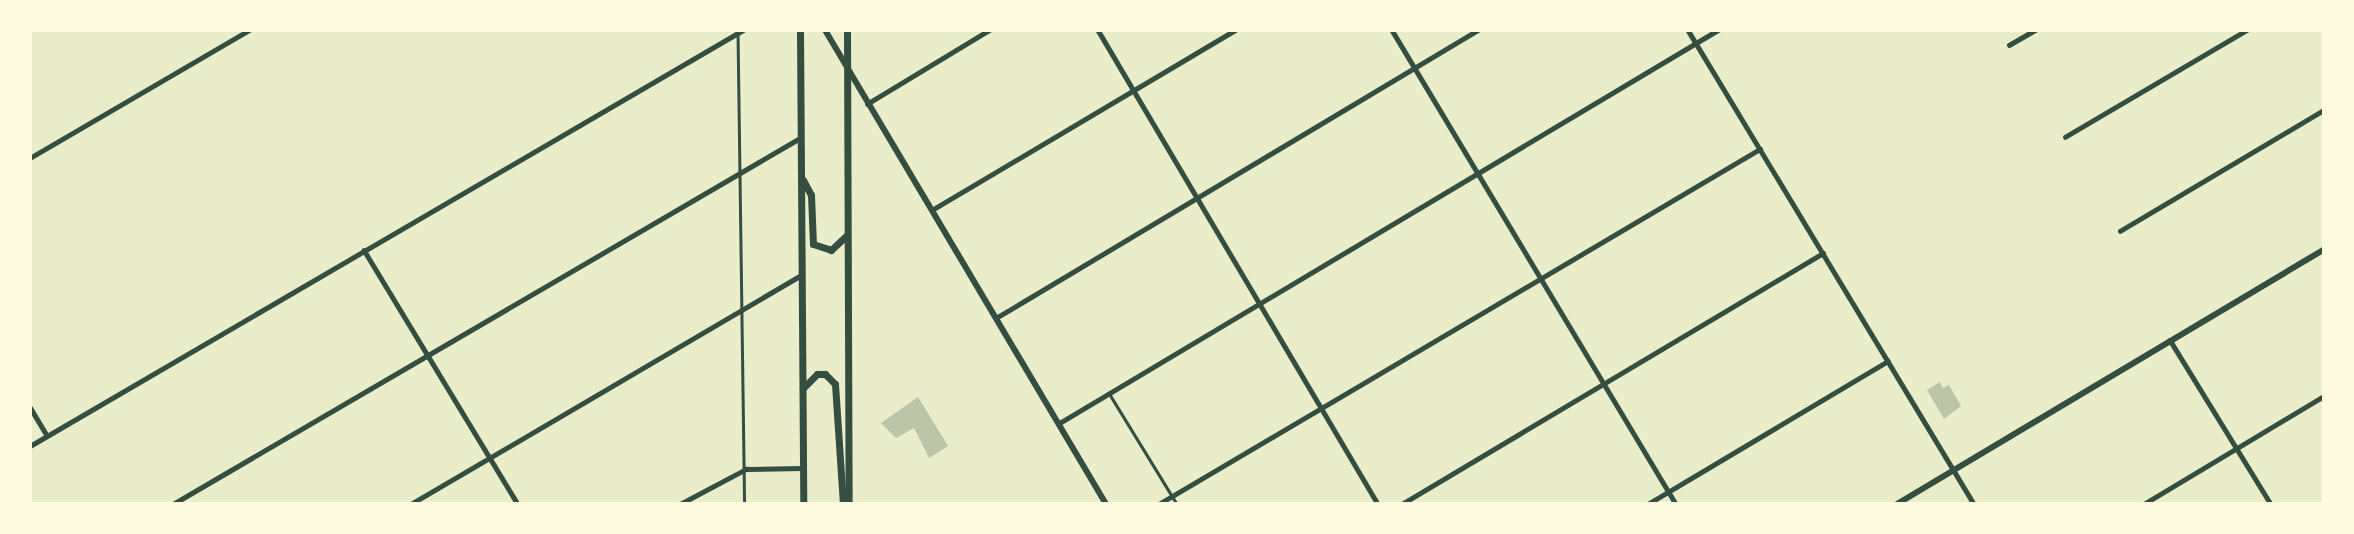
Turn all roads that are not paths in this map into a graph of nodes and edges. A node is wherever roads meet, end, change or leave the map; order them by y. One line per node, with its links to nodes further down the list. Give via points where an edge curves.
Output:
1 (249, 30): 25 (street)
2 (800, 30): 23 (main road)
3 (825, 30): 18 (main road)
4 (846, 30): 18 (main road)
5 (989, 30): 20 (street)
6 (1098, 30): 19 (street)
7 (1235, 30): 19 (street)
8 (1392, 30): 17 (street)
9 (1478, 30): 17 (street)
10 (1688, 30): 15 (street)
11 (1718, 30): 15 (street)
12 (2035, 30): 16 (street)
13 (2247, 30): 22 (street)
14 (741, 31): 27 (lane); 34 (street)
15 (1696, 42): 24 (street); 26 (street)
16 (2009, 45)
17 (1415, 68): 26 (street); 29 (street)
18 (847, 69): 20 (main road); 31 (main road)
19 (1133, 90): 29 (street); 30 (street)
20 (866, 104): 30 (main road)
21 (2324, 110): 32 (street)
22 (2065, 137)
23 (801, 138): 27 (street); 28 (main road)
24 (1760, 149): 35 (street); 37 (street)
25 (30, 158)
26 (1479, 173): 37 (street); 38 (street)
27 (740, 174): 39 (lane); 42 (street)
28 (801, 177): 31 (main road, via 811,195 811,240 816,246 839,247); 36 (main road)
29 (1197, 198): 38 (street); 40 (street)
30 (932, 211): 40 (main road)
31 (848, 225): 67 (main road)
32 (2120, 231)
33 (2324, 249): 41 (main road)
34 (364, 250): 42 (street); 51 (street)
35 (1823, 253): 43 (street); 44 (street)
36 (802, 274): 39 (street); 45 (main road)
37 (1542, 279): 44 (street); 49 (street)
38 (1259, 305): 46 (street); 49 (street)
39 (743, 309): 54 (street); 56 (lane)
40 (996, 318): 50 (main road)
41 (2169, 339): 53 (street); 57 (main road)
42 (428, 355): 54 (street); 60 (street)
43 (1888, 361): 57 (street); 58 (street)
44 (1604, 384): 58 (street); 72 (street)
45 (803, 388): 55 (main road); 66 (main road, via 817,374 825,374 835,384)
46 (1109, 393): 50 (street); 59 (lane)
47 (2324, 396): 53 (street)
48 (30, 407): 51 (street)
49 (1323, 409): 59 (street); 71 (street)
50 (1058, 424): 68 (main road)
51 (47, 435): 52 (street)
52 (30, 446)
53 (2236, 449): 77 (street); 78 (street)
54 (491, 458): 61 (street); 62 (street)
55 (803, 468): 56 (street); 65 (main road)
56 (746, 469): 63 (street); 64 (lane)
57 (1953, 470): 75 (main road); 76 (street)
58 (1668, 492): 73 (street); 74 (street)
59 (1172, 496): 69 (street); 70 (lane)
60 (173, 504)
61 (411, 504)
62 (518, 504)
63 (680, 504)
64 (745, 504)
65 (803, 504)
66 (843, 504)
67 (849, 504)
68 (1106, 504)
69 (1159, 504)
70 (1177, 504)
71 (1378, 504)
72 (1402, 504)
73 (1648, 504)
74 (1676, 504)
75 (1897, 504)
76 (1974, 504)
77 (2144, 504)
78 (2271, 504)

